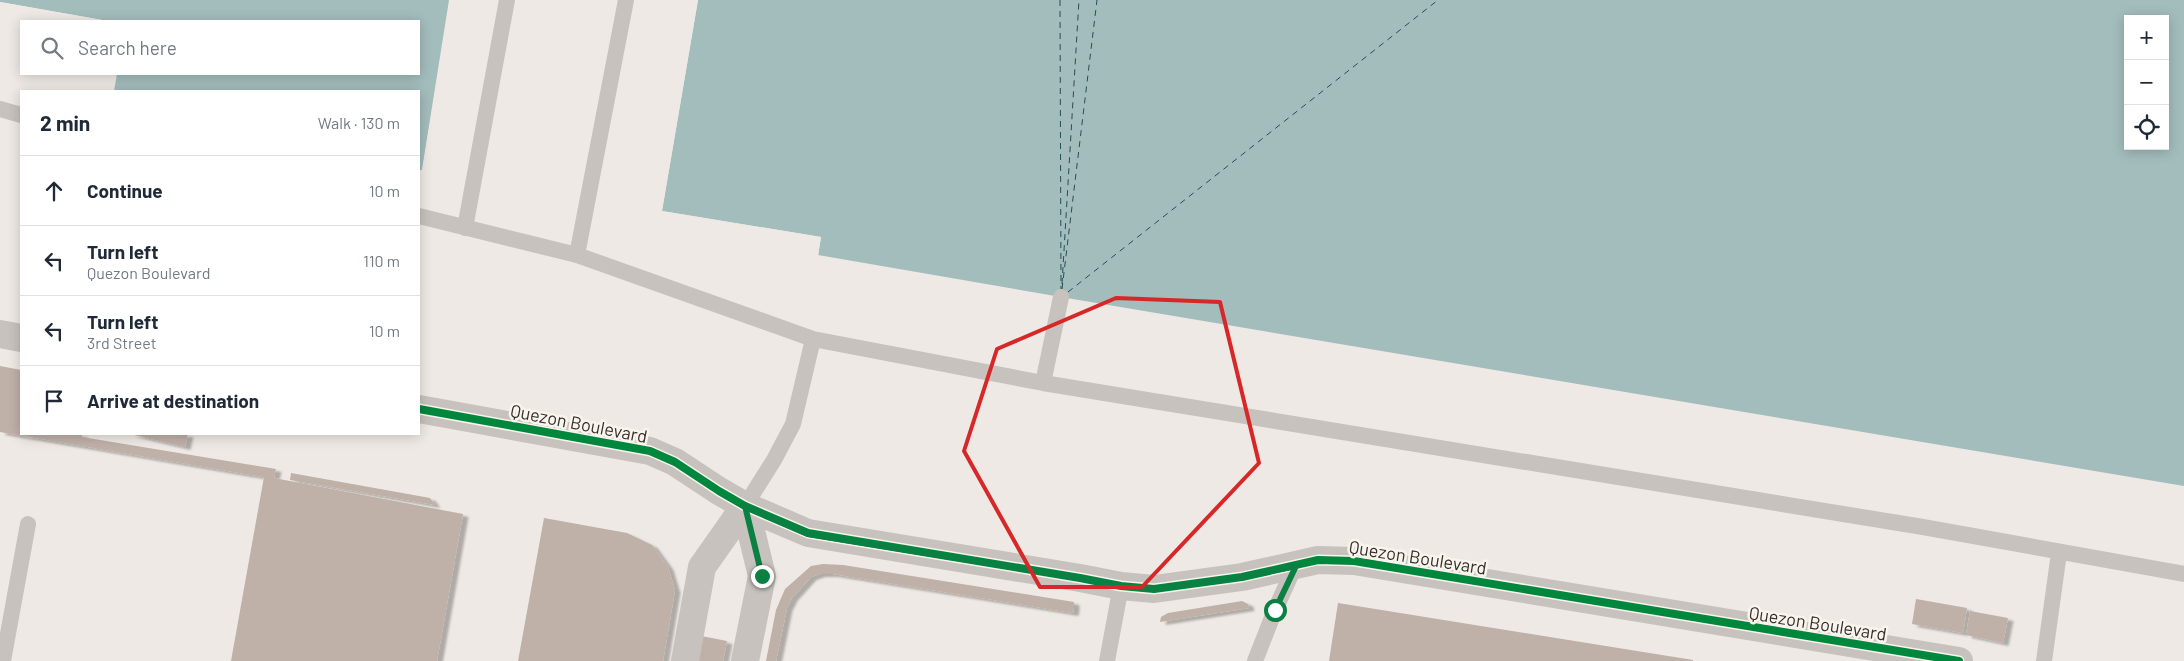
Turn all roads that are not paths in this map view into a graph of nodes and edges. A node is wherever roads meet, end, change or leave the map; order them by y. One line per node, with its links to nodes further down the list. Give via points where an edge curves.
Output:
1 (506, 0): 6 (lane)
2 (626, 0): 7 (lane)
3 (0, 109): 4 (lane)
4 (20, 114)
5 (420, 216): 6 (lane)
6 (465, 228): 7 (lane)
7 (577, 255): 11 (lane)
8 (1061, 298): 12 (lane)
9 (0, 334): 10 (street)
10 (20, 338)
11 (813, 339): 12 (lane); 14 (lane, via 792,424)
12 (1043, 384): 16 (lane)
13 (420, 409): 14 (street, Quezon Boulevard, via 650,451 675,462)
14 (745, 506): 19 (street, Quezon Boulevard, via 808,534); 21 (street, via 702,567); 22 (street, via 762,576)
15 (28, 524): 20 (lane)
16 (2059, 552): 18 (lane); 26 (lane)
17 (1296, 566): 19 (street, Quezon Boulevard, via 1154,589); 24 (lane); 25 (street, Quezon Boulevard, via 1318,560 1354,561)
18 (2184, 574)
19 (1121, 586): 23 (lane)
20 (3, 661)
21 (685, 661)
22 (745, 661)
23 (1107, 661)
24 (1255, 661)
25 (1958, 661)
26 (2044, 661)

